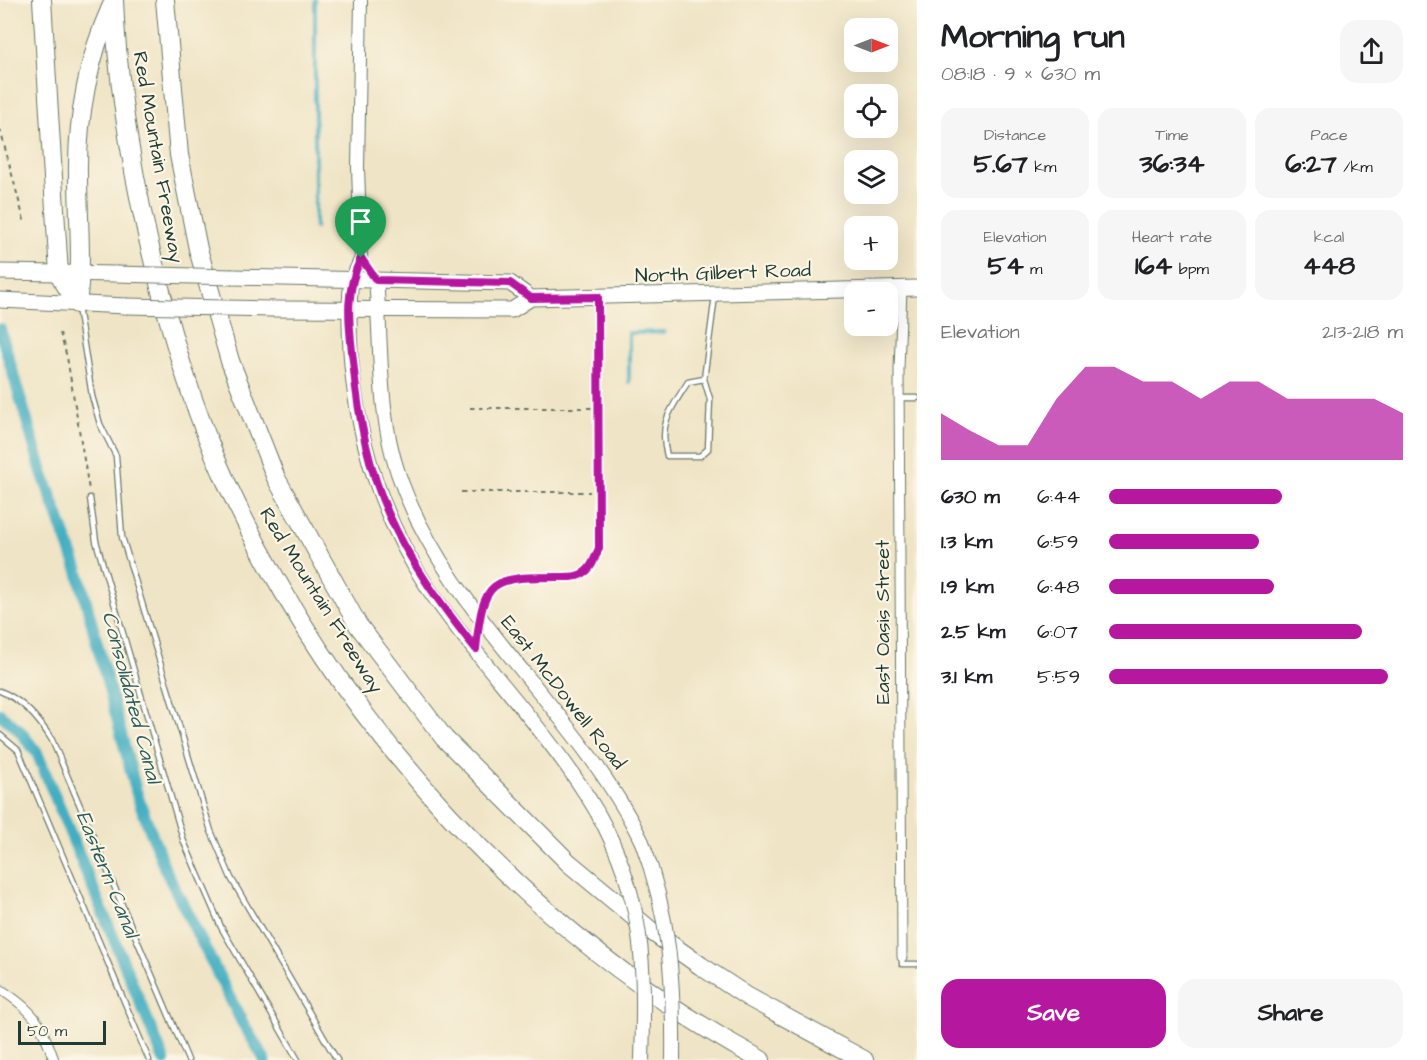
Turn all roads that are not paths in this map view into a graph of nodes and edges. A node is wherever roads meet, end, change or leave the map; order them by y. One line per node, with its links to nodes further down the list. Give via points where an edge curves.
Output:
1 (42, 0): 8 (highway)
2 (114, 0): 7 (highway, via 95,51 80,121 77,173); 37 (highway, Red Mountain Freeway, via 120,85 162,302 228,486 276,576 345,687 408,769 487,857 622,972)
3 (165, 0): 38 (highway, Red Mountain Freeway, via 179,155 198,249 230,361 276,478 358,624 444,738 569,863 701,966 748,997)
4 (361, 0): 5 (street)
5 (361, 258): 9 (street); 10 (street, East McDowell Road)
6 (3, 272): 8 (main road)
7 (81, 273): 8 (main road); 9 (main road, bridge); 16 (highway)
8 (59, 274): 16 (highway)
9 (351, 279): 10 (main road); 17 (main road)
10 (376, 280): 14 (main road, via 510,283); 18 (main road, East McDowell Road)
11 (910, 288): 12 (main road, North Gilbert Road); 20 (street, East Oasis Street)
12 (715, 294): 13 (main road, North Gilbert Road); 19 (lane)
13 (598, 297): 14 (main road, North Gilbert Road); 23 (lane, via 599,548 586,572 573,577 514,577 502,581 488,593)
14 (531, 298): 18 (main road, North Gilbert Road, via 512,310)
15 (0, 300): 16 (main road, North Gilbert Road)
16 (77, 304): 17 (main road, North Gilbert Road, bridge); 34 (lane, via 92,396 116,456 122,537 211,831 231,878)
17 (349, 310): 18 (main road, North Gilbert Road); 24 (main road, via 358,410 375,484 412,562)
18 (379, 311): 23 (main road, East McDowell Road, via 383,405 398,472 435,549)
19 (704, 379): 19 (lane, via 710,399 708,449 700,456 667,456 662,438 666,417 688,382)
20 (899, 398): 21 (lane); 27 (street, East Oasis Street)
21 (917, 398)
22 (90, 498): 33 (lane, via 99,552 184,842 221,927)
23 (479, 613): 24 (lane); 36 (main road, East McDowell Road, bridge, via 588,751 642,842 655,877 670,948)
24 (476, 649): 35 (main road, bridge, via 571,771 610,835 623,867 638,919 645,979)
25 (0, 691): 32 (lane, via 24,705 52,740)
26 (0, 735): 31 (lane, via 18,750)
27 (902, 957): 28 (lane, via 902,964)
28 (917, 964)
29 (0, 989): 30 (street, via 22,1003 39,1021)
30 (54, 1060)
31 (149, 1060)
32 (188, 1060)
33 (298, 1060)
34 (337, 1060)
35 (642, 1060)
36 (673, 1060)
37 (761, 1060)
38 (864, 1060)

